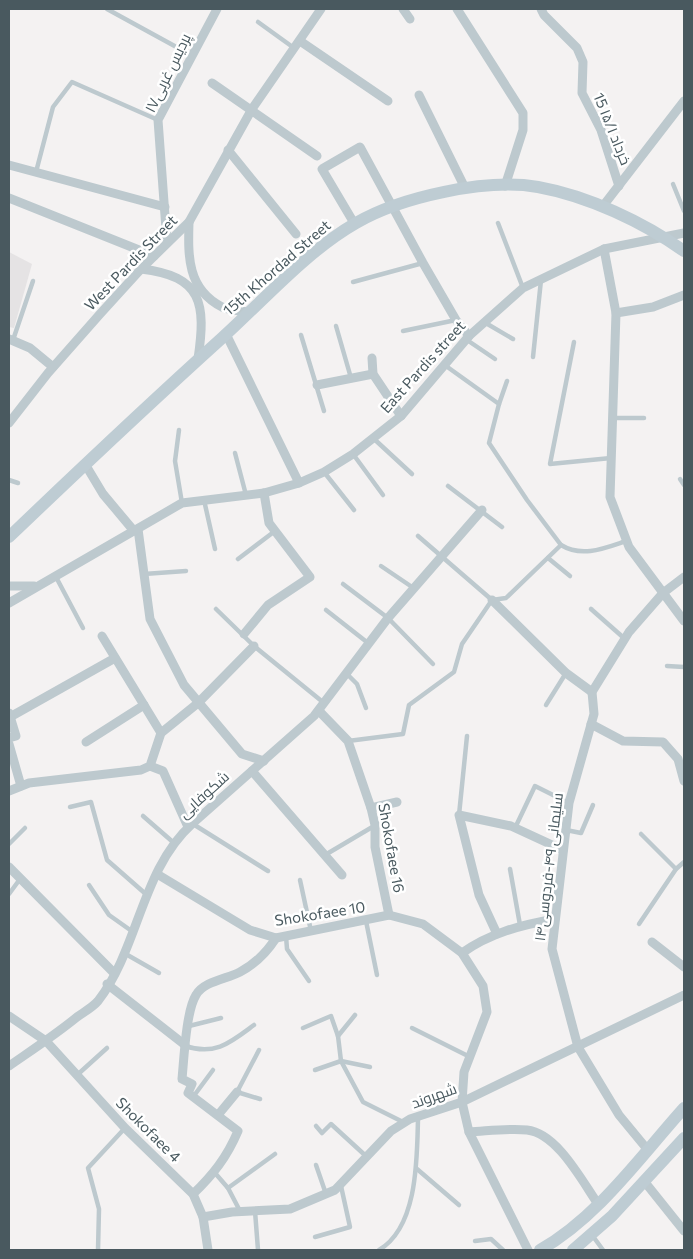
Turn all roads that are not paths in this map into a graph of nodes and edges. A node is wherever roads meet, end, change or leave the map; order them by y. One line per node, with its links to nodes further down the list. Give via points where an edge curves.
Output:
1 (107, 9): 10 (lane)
2 (217, 9): 10 (street, پردیس غربی۱۷)
3 (321, 9): 9 (street, West Pardis Street)
4 (403, 9): 7 (street)
5 (457, 9): 22 (street, via 523,112 523,130)
6 (542, 9): 23 (street, 15 خرداد ۱۵/۱, via 544,15 577,48 583,62 582,93 601,130)
7 (410, 19)
8 (258, 22): 9 (lane)
9 (297, 44): 13 (street); 15 (street, West Pardis Street)
10 (191, 55): 16 (street, پردیس غربی۱۷)
11 (212, 83): 15 (street)
12 (419, 95): 24 (street)
13 (388, 100)
14 (684, 102): 23 (street)
15 (252, 109): 17 (street, West Pardis Street); 18 (street)
16 (158, 120): 20 (lane, via 72,82 53,107); 28 (street, پردیس غربی۱۷)
17 (228, 150): 30 (street, West Pardis Street); 34 (street)
18 (317, 156)
19 (9, 165): 20 (street)
20 (36, 172): 28 (street)
21 (673, 184): 29 (lane)
22 (505, 186): 24 (street, 15th Khordad Street); 27 (street, 15th Khordad Street, via 538,187)
23 (619, 186): 27 (street)
24 (465, 188): 26 (street, 15th Khordad Street)
25 (9, 198): 39 (street)
26 (393, 204): 31 (street, 15th Khordad Street); 31 (street, via 360,147 322,169); 40 (street)
27 (603, 206): 35 (street, 15th Khordad Street)
28 (165, 207): 36 (street, پردیس غربی۱۷)
29 (684, 211)
30 (189, 222): 36 (street, West Pardis Street); 47 (street, via 188,256 192,274 206,295 223,307)
31 (354, 223): 47 (street, 15th Khordad Street)
32 (498, 223): 45 (lane)
33 (684, 233): 35 (street, East Pardis street)
34 (296, 234)
35 (664, 237): 37 (street, East Pardis street); 38 (street, 15th Khordad Street)
36 (167, 243): 39 (street, West Pardis Street)
37 (604, 249): 42 (street, East Pardis street); 48 (street)
38 (684, 251)
39 (154, 256): 41 (street, West Pardis Street)
40 (423, 263): 44 (lane); 49 (street)
41 (140, 269): 61 (street, via 165,272 182,280 198,300 202,330); 64 (street, West Pardis Street)
42 (542, 280): 45 (street, East Pardis street); 59 (lane)
43 (33, 281): 57 (lane)
44 (353, 282)
45 (523, 288): 50 (street, East Pardis street)
46 (684, 295): 48 (street, via 653,307)
47 (249, 312): 53 (street, 15th Khordad Street)
48 (616, 313): 72 (street)
49 (456, 320): 52 (lane); 55 (street)
50 (484, 322): 55 (street, East Pardis street); 56 (lane)
51 (336, 326): 66 (lane)
52 (403, 331)
53 (226, 334): 61 (street, 15th Khordad Street); 86 (street)
54 (301, 335): 68 (lane)
55 (468, 338): 62 (lane); 63 (street, East Pardis street)
56 (513, 338)
57 (11, 339): 64 (street, via 30,348)
58 (574, 342): 79 (lane, via 550,464)
59 (533, 357)
60 (372, 358): 65 (street)
61 (198, 359): 80 (street, 15th Khordad Street)
62 (495, 359)
63 (446, 366): 69 (lane); 71 (street, East Pardis street)
64 (53, 367): 74 (street, West Pardis Street)
65 (373, 374): 66 (street); 71 (street)
66 (352, 379): 68 (street)
67 (507, 381): 69 (lane)
68 (317, 386): 70 (lane)
69 (499, 404): 102 (lane, via 489,443)
70 (324, 411)
71 (401, 416): 76 (street, East Pardis street)
72 (613, 418): 73 (lane); 79 (street)
73 (644, 418)
74 (9, 423)
75 (179, 430): 93 (lane, via 175,461)
76 (373, 438): 78 (street, East Pardis street); 82 (lane)
77 (235, 453): 91 (lane)
78 (353, 454): 81 (street, East Pardis street); 90 (lane)
79 (611, 458): 101 (street, via 610,497)
80 (86, 464): 97 (street, via 103,494); 100 (street, 15th Khordad Street)
81 (324, 472): 86 (street, East Pardis street); 94 (lane)
82 (412, 474)
83 (680, 479): 87 (lane)
84 (9, 480): 85 (lane)
85 (18, 483)
86 (299, 483): 89 (street, East Pardis street)
87 (684, 485)
88 (448, 486): 95 (lane)
89 (264, 493): 91 (street, East Pardis street); 98 (street, via 269,523)
90 (383, 495)
91 (246, 496): 92 (street, East Pardis street)
92 (204, 499): 93 (street, East Pardis street); 103 (lane)
93 (182, 503): 97 (street, East Pardis street)
94 (354, 510)
95 (482, 510): 96 (lane); 104 (street, شکوفایی)
96 (502, 527)
97 (136, 530): 109 (street); 111 (street, East Pardis street)
98 (275, 531): 106 (lane); 126 (street, via 310,576 268,605)
99 (418, 536): 104 (lane)
100 (9, 537)
101 (626, 541): 102 (lane, via 594,552); 117 (street)
102 (561, 544): 105 (lane)
103 (214, 549)
104 (443, 556): 116 (street, شکوفایی); 118 (lane)
105 (548, 558): 110 (lane); 118 (lane, via 506,598)
106 (238, 559)
107 (381, 566): 116 (lane)
108 (186, 570): 109 (lane)
109 (144, 574): 138 (street, via 150,619 184,686)
110 (570, 576)
111 (56, 577): 114 (street, East Pardis street); 125 (lane)
112 (684, 577): 117 (street)
113 (343, 584): 123 (lane)
114 (40, 585): 115 (street); 119 (street, East Pardis street)
115 (9, 586)
116 (415, 590): 123 (street, شکوفایی)
117 (664, 593): 124 (street); 128 (street)
118 (492, 600): 135 (street); 148 (lane, via 462,644 454,672 409,705 403,734)
119 (9, 604)
120 (216, 609): 126 (lane)
121 (591, 609): 128 (lane)
122 (326, 610): 129 (lane)
123 (388, 618): 129 (street, شکوفایی); 132 (lane)
124 (684, 621)
125 (84, 628)
126 (244, 634): 130 (lane)
127 (102, 636): 131 (street)
128 (625, 639): 137 (street)
129 (368, 643): 136 (street, شکوفایی)
130 (254, 646): 138 (street); 141 (lane)
131 (116, 658): 140 (street); 143 (street)
132 (433, 664)
133 (667, 666): 134 (lane)
134 (684, 667)
135 (566, 673): 137 (street); 139 (lane)
136 (347, 674): 141 (street, شکوفایی); 142 (lane, via 357,684)
137 (592, 692): 144 (street, سلیمانی ۴۹-فردوسی۱۴, via 594,714)
138 (198, 703): 145 (street); 151 (street, via 242,754)
139 (546, 704)
140 (144, 705): 145 (street); 149 (street)
141 (321, 707): 148 (street, Shokofaee 16); 151 (street, شکوفایی)
142 (366, 708)
143 (9, 715): 147 (street, via 16,736)
144 (591, 724): 154 (street, via 623,741 663,742 678,760); 158 (street, سلیمانی ۴۹-فردوسی۱۴)
145 (161, 733): 152 (street)
146 (466, 736): 162 (lane)
147 (9, 738)
148 (348, 741): 161 (street, Shokofaee 16)
149 (86, 742)
150 (9, 744): 155 (street)
151 (264, 761): 153 (street, شکوفایی)
152 (150, 766): 155 (street, via 141,770); 164 (street, via 163,771)
153 (252, 771): 164 (street, شکوفایی); 173 (street)
154 (684, 781)
155 (21, 786): 156 (street)
156 (9, 791)
157 (397, 802): 161 (street)
158 (569, 803): 167 (lane, via 535,786); 168 (street, سلیمانی ۴۹-فردوسی۱۴)
159 (593, 805): 168 (lane, via 582,833)
160 (70, 807): 185 (lane, via 91,802 107,860)
161 (371, 808): 165 (street, Shokofaee 16)
162 (459, 815): 167 (street); 193 (street, via 479,895)
163 (143, 816): 170 (lane)
164 (190, 825): 170 (street, شکوفایی); 178 (lane)
165 (375, 825): 173 (lane); 186 (street, Shokofaee 16, via 375,847)
166 (25, 828): 171 (lane)
167 (515, 828): 172 (street)
168 (566, 830): 172 (street, سلیمانی ۴۹-فردوسی۱۴)
169 (640, 834): 177 (lane)
170 (175, 843): 179 (street, شکوفایی, via 161,861)
171 (9, 844)
172 (563, 850): 187 (street, سلیمانی ۴۹-فردوسی۱۴)
173 (325, 855): 180 (street)
174 (684, 862): 177 (lane)
175 (9, 867): 181 (street)
176 (510, 869): 190 (lane)
177 (676, 869): 189 (lane)
178 (268, 870)
179 (157, 874): 185 (street, شکوفایی); 194 (street, Shokofaee 10, via 250,930)
180 (342, 875)
181 (20, 879): 184 (lane); 199 (street)
182 (300, 880): 191 (lane)
183 (88, 885): 192 (lane, via 109,915)
184 (9, 894)
185 (148, 896): 192 (street, شکوفایی)
186 (388, 915): 188 (street, Shokofaee 10); 197 (street, Shokofaee 10, via 423,924)
187 (555, 919): 190 (street); 215 (street, سلیمانی ۴۹-فردوسی۱۴, via 552,949)
188 (366, 921): 191 (street, Shokofaee 10); 201 (lane)
189 (639, 924)
190 (520, 925): 193 (street)
191 (311, 931): 194 (street, Shokofaee 10)
192 (133, 932): 196 (street, شکوفایی)
193 (496, 934): 197 (street, via 478,941)
194 (281, 937): 202 (lane); 209 (street, via 240,972 197,993)
195 (652, 942): 198 (street)
196 (123, 953): 199 (street, شکوفایی); 200 (lane)
197 (462, 953): 218 (street, via 483,986 487,1012)
198 (684, 967)
199 (114, 973): 203 (street, شکوفایی)
200 (159, 973)
201 (377, 975)
202 (308, 981)
203 (107, 984): 213 (street, شکوفایی, via 97,1002); 214 (street)
204 (684, 995): 215 (street, شهروند)
205 (355, 1015): 212 (lane)
206 (9, 1016): 213 (street, Shokofaee 4)
207 (222, 1018): 209 (lane)
208 (254, 1025): 214 (lane, via 225,1046 196,1049)
209 (188, 1026): 214 (street)
210 (303, 1028): 212 (lane, via 331,1016)
211 (412, 1028): 218 (lane)
212 (338, 1036): 219 (lane)
213 (46, 1041): 220 (street, شکوفایی); 224 (street, Shokofaee 4)
214 (185, 1045): 226 (street, via 182,1078 192,1084 188,1093)
215 (578, 1047): 228 (street, شهروند); 237 (street, سلیمانی ۴۹-فردوسی۱۴, via 619,1115)
216 (106, 1048): 224 (lane)
217 (259, 1050): 225 (lane)
218 (470, 1057): 228 (street, via 464,1072)
219 (341, 1061): 221 (lane); 223 (lane); 232 (lane, via 363,1102)
220 (9, 1066)
221 (370, 1067)
222 (213, 1070): 226 (lane)
223 (315, 1070)
224 (75, 1076): 234 (street, Shokofaee 4)
225 (237, 1092): 227 (lane); 230 (street)
226 (193, 1097): 230 (street)
227 (260, 1099)
228 (462, 1102): 231 (street, شهروند); 235 (street)
229 (684, 1108): 237 (street)
230 (218, 1115): 242 (street, via 238,1131)
231 (418, 1118): 232 (street, شهروند); 241 (lane)
232 (404, 1123): 239 (street, شهروند, via 391,1131)
233 (316, 1126): 239 (lane, via 322,1134 331,1124)
234 (125, 1128): 246 (street, Shokofaee 4); 257 (lane, via 88,1168 99,1209)
235 (469, 1132): 248 (street, via 529,1130 549,1139); 262 (street)
236 (684, 1138): 243 (street)
237 (647, 1149): 248 (street)
238 (275, 1154): 245 (lane)
239 (367, 1157): 244 (street, شهروند)
240 (316, 1165): 247 (lane)
241 (417, 1169): 249 (lane); 260 (lane, via 402,1228)
242 (215, 1173): 245 (lane); 246 (street)
243 (644, 1181): 253 (street); 254 (street)
244 (340, 1185): 247 (street, شهروند); 255 (lane, via 350,1227)
245 (228, 1188): 250 (lane)
246 (193, 1194): 252 (street, Shokofaee 4)
247 (326, 1194): 251 (street, شهروند, via 290,1209)
248 (598, 1204): 263 (street, via 569,1231)
249 (459, 1205)
250 (240, 1211): 251 (street, شهروند); 252 (street, شهروند)
251 (255, 1211): 259 (lane)
252 (203, 1217): 258 (street, Shokofaee 4)
253 (684, 1231)
254 (592, 1235): 264 (street); 265 (lane)
255 (315, 1237)
256 (475, 1241): 261 (lane, via 491,1239)
257 (98, 1250)
258 (208, 1250)
259 (258, 1250)
260 (379, 1250)
261 (503, 1250)
262 (528, 1250)
263 (540, 1250)
264 (573, 1250)
265 (604, 1250)

